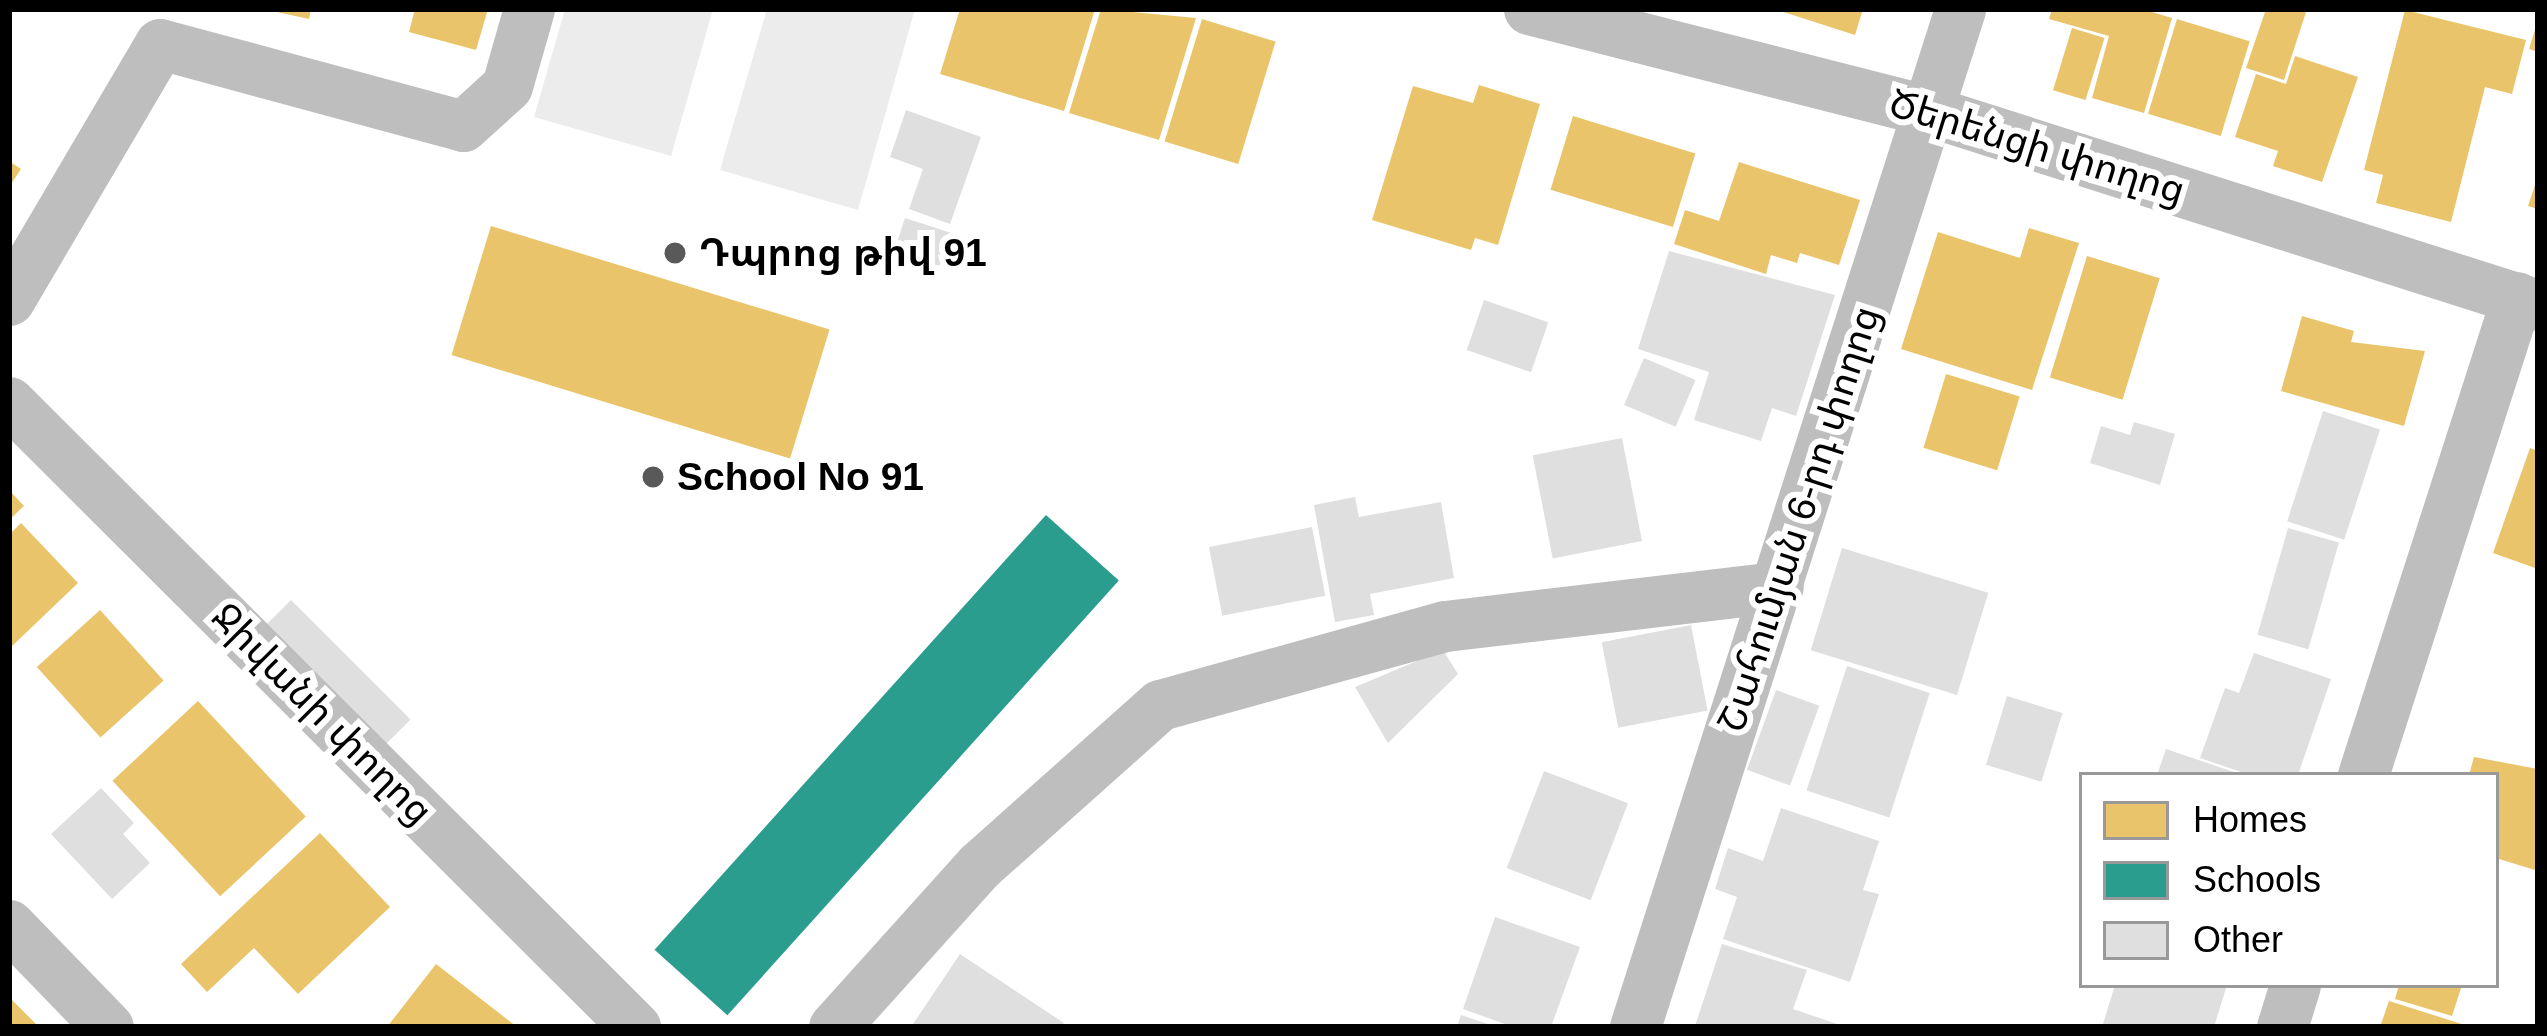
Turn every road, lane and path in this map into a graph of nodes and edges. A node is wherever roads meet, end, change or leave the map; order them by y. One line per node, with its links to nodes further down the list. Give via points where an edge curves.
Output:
1 (529, 9): 5 (street, via 507,86 463,126 160,44)
2 (1529, 9): 4 (street, Ծերենցի փողոց)
3 (1960, 9): 4 (street, Շահումյան 6-րդ փողոց)
4 (1930, 111): 6 (street, Ծերենցի փողոց); 8 (street, Շահումյան 6-րդ փողոց)
5 (9, 299)
6 (2527, 301): 9 (street)
7 (9, 402): 13 (street, Ջիվանի փողոց)
8 (1778, 587): 14 (street, via 1445,626 1160,705 979,866); 15 (street, Շահումյան 6-րդ փողոց)
9 (2364, 772)
10 (9, 926): 12 (street)
11 (2294, 988): 16 (street)
12 (108, 1027)
13 (635, 1027)
14 (834, 1027)
15 (1635, 1027)
16 (2282, 1027)

